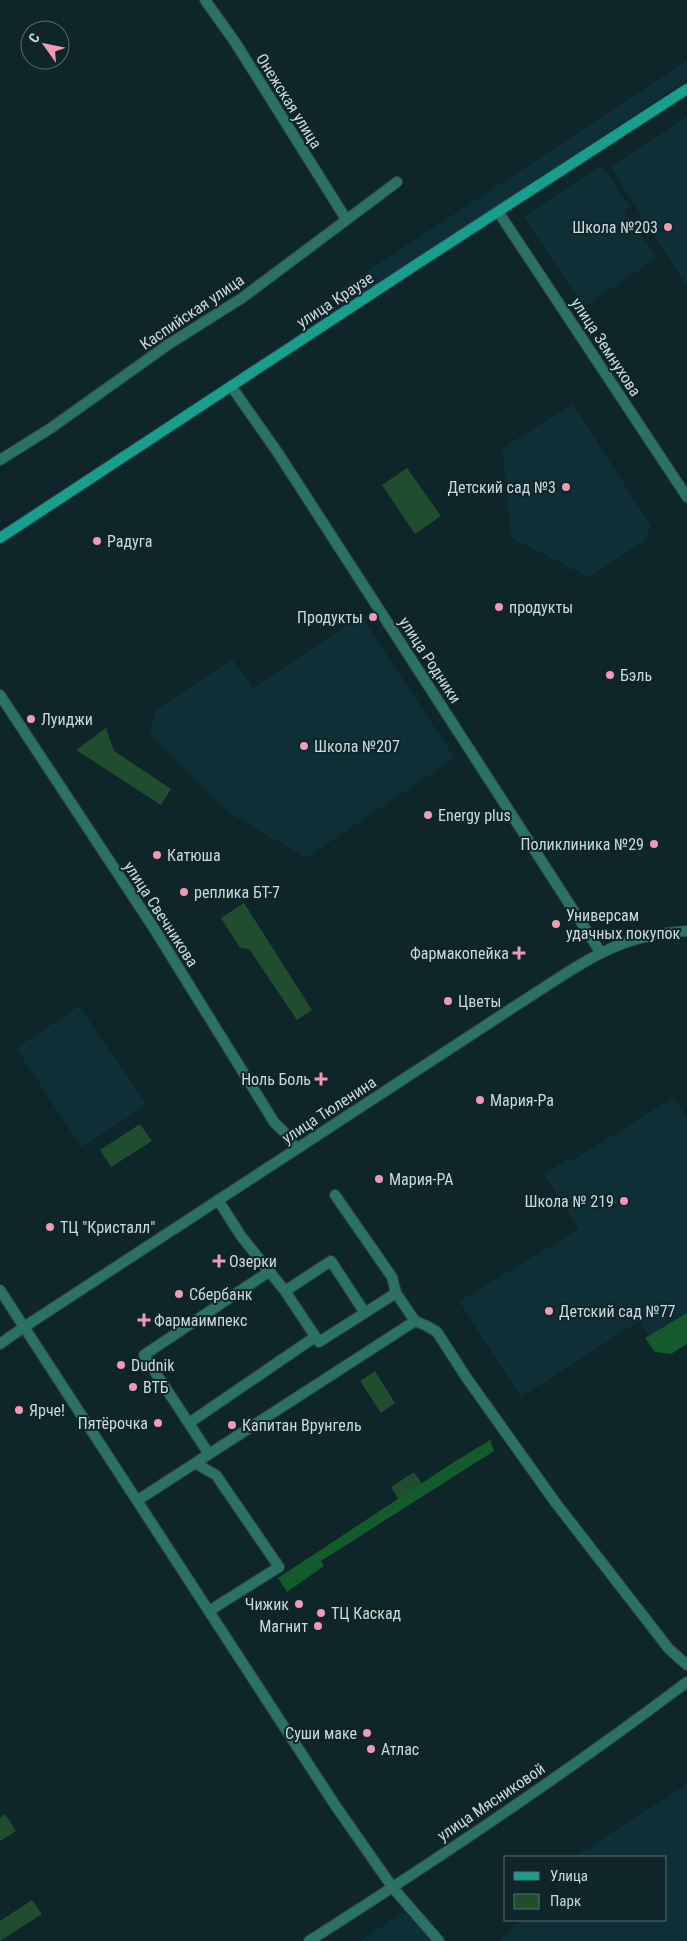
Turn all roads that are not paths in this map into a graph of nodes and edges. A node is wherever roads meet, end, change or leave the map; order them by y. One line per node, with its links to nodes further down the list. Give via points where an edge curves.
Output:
1 (205, 0): 5 (street, Онежская улица)
2 (687, 90): 4 (main road, улица Краузе)
3 (397, 182): 5 (street, Каспийская улица)
4 (499, 213): 6 (main road, улица Краузе); 8 (street, улица Земнухова)
5 (346, 219): 7 (street, Каспийская улица, via 242,298)
6 (231, 386): 9 (main road, улица Краузе); 12 (street, улица Родники, via 278,453)
7 (0, 460)
8 (687, 497)
9 (0, 538)
10 (0, 695): 13 (street, улица Свечникова, via 152,925 274,1122)
11 (687, 931): 12 (street, улица Тюленина, via 658,933)
12 (602, 953): 13 (street, улица Тюленина)
13 (296, 1149): 15 (street, улица Тюленина)
14 (336, 1195): 19 (street, via 392,1277)
15 (218, 1200): 16 (street, via 241,1236); 22 (street, улица Тюленина)
16 (270, 1271): 18 (street); 25 (street, via 144,1355)
17 (0, 1290): 22 (street)
18 (285, 1290): 20 (street, via 331,1261); 23 (street)
19 (396, 1293): 20 (street); 21 (street)
20 (365, 1313): 23 (street, via 319,1342)
21 (415, 1321): 26 (street); 30 (street, via 437,1332 485,1406 565,1515 669,1649)
22 (24, 1326): 24 (street, улица Тюленина); 28 (street)
23 (316, 1337): 25 (street)
24 (0, 1344)
25 (189, 1423): 26 (street)
26 (209, 1454): 28 (street)
27 (200, 1466): 29 (street, via 216,1475 278,1567)
28 (138, 1500): 29 (street)
29 (209, 1611): 32 (street)
30 (687, 1665)
31 (687, 1682): 32 (street, улица Мясниковой, via 623,1730)
32 (393, 1888): 33 (street, улица Мясниковой); 34 (street)
33 (309, 1941)
34 (439, 1941)

